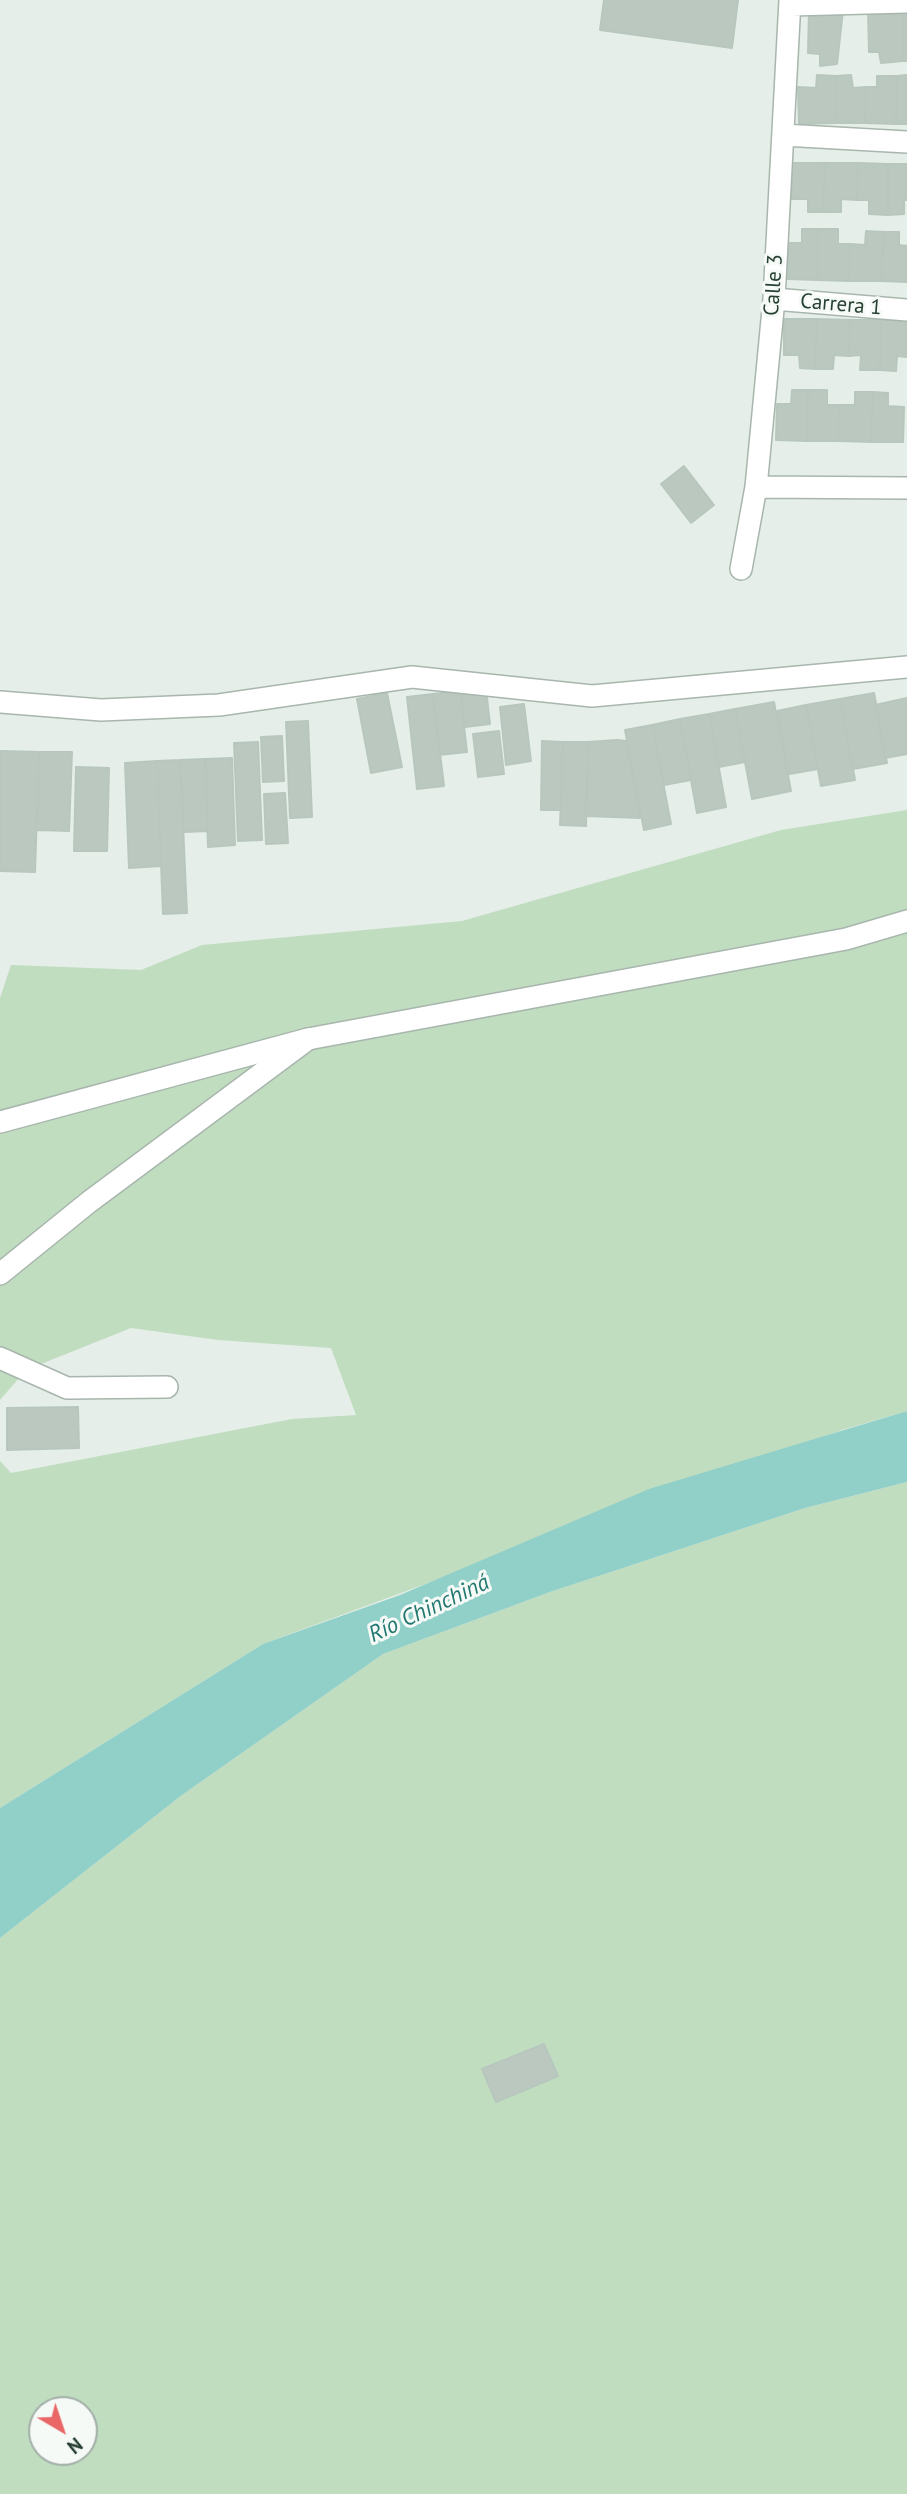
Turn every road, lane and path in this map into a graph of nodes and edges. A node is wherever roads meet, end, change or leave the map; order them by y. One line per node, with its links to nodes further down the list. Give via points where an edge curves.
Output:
1 (790, 2): 2 (street); 3 (street, Calle 3)
2 (907, 2)
3 (783, 135): 4 (street); 5 (street, Calle 3)
4 (907, 142)
5 (774, 299): 6 (street, Carrera 1); 7 (street, Calle 3)
6 (907, 310)
7 (756, 486): 8 (street); 9 (street, Calle 3)
8 (907, 488)
9 (741, 569)
10 (907, 667): 11 (street, via 592,696 412,677 219,705 101,710)
11 (0, 702)
12 (907, 921): 13 (street, via 846,940)
13 (308, 1039): 14 (street); 15 (street, via 89,1202)
14 (0, 1122)
15 (0, 1275)
16 (0, 1358): 17 (street, via 67,1388)
17 (167, 1387)

